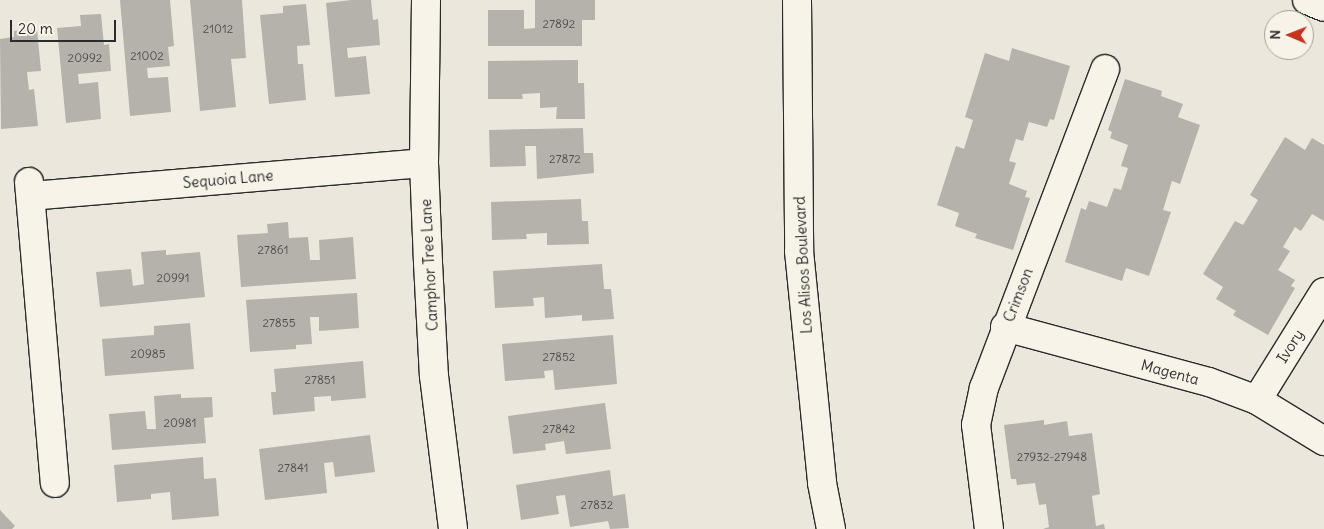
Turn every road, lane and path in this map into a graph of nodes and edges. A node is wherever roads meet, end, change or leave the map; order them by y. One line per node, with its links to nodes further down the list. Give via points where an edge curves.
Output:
1 (426, 0): 6 (street, Camphor Tree Lane)
2 (797, 0): 13 (street, Los Alisos Boulevard, via 799,251 822,483)
3 (1308, 0): 4 (street)
4 (1324, 7)
5 (1104, 69): 8 (street, Crimson)
6 (424, 163): 11 (street, Sequoia Lane, via 30,189); 12 (street, Camphor Tree Lane, via 434,376)
7 (1324, 292): 9 (street, Ivory)
8 (1005, 327): 9 (street, Magenta, via 1209,382); 14 (street, Crimson, via 984,388 976,425)
9 (1257, 400): 10 (street, Magenta)
10 (1324, 441)
11 (55, 483)
12 (453, 529)
13 (831, 529)
14 (989, 529)

